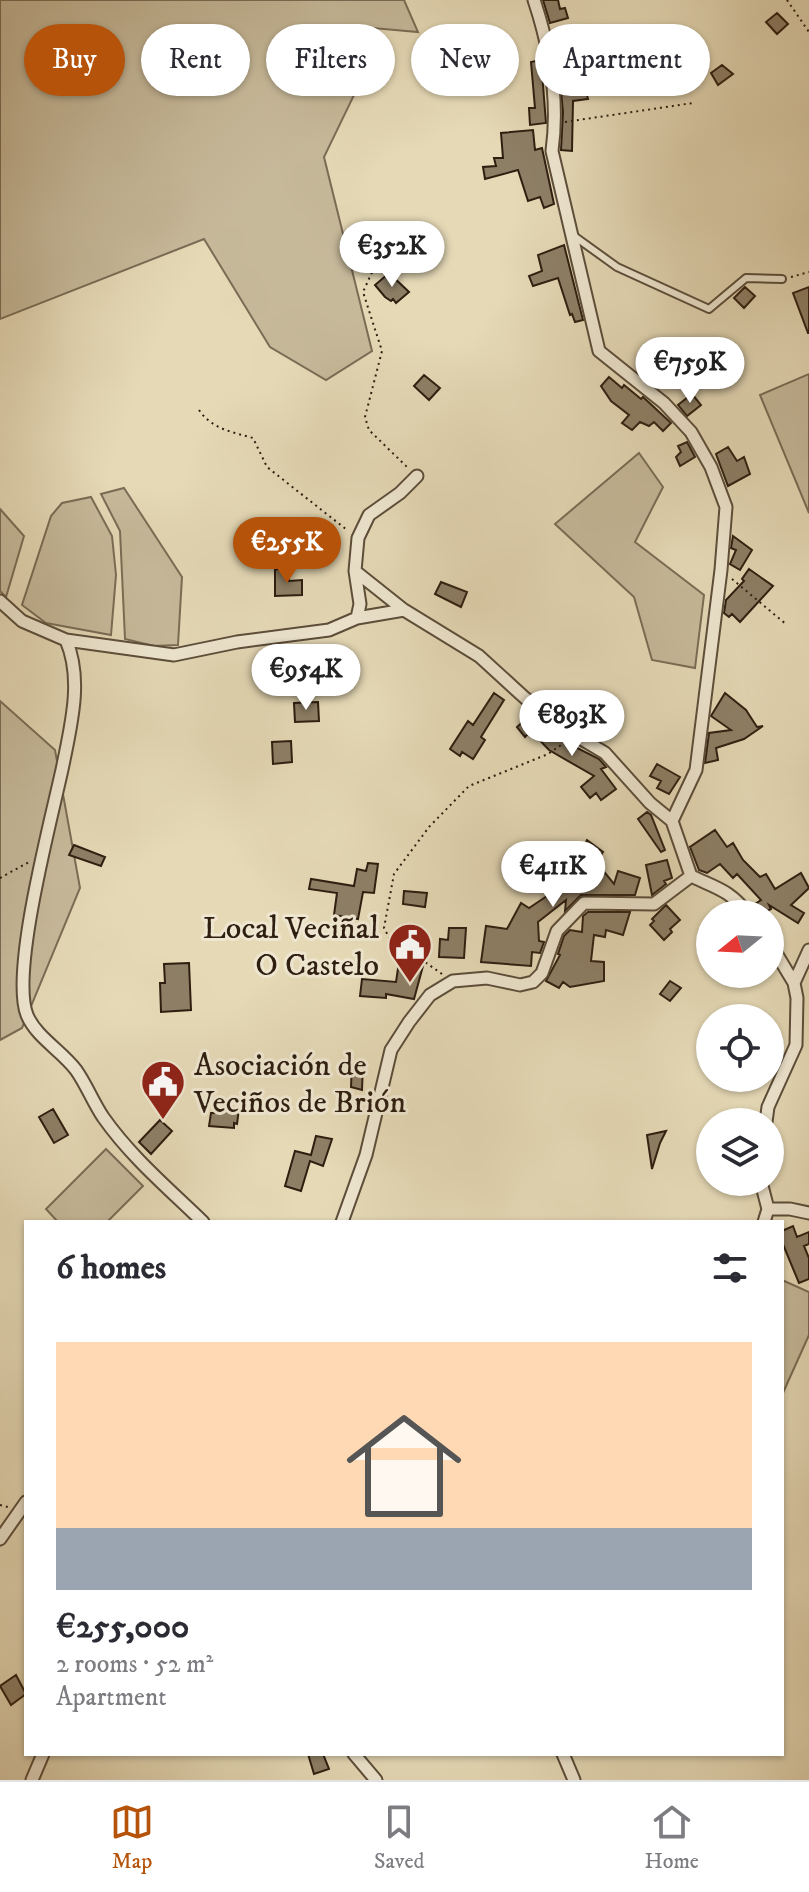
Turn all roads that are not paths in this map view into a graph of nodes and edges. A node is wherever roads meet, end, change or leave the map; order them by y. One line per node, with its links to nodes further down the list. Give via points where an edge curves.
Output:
1 (534, 0): 2 (street, via 551,65 556,124 552,151)
2 (574, 236): 3 (lane, via 617,267 709,309 746,278); 10 (street, via 599,351 691,432 726,507 696,770)
3 (782, 279)
4 (417, 476): 5 (street, via 369,515 358,538)
5 (355, 571): 7 (street); 8 (street)
6 (0, 601): 9 (street, via 22,621)
7 (404, 610): 8 (street); 10 (street, via 479,656 525,698 605,753)
8 (357, 618): 9 (street, via 329,630 174,655)
9 (66, 640): 20 (street, via 75,682 26,943 27,1016 76,1069 103,1116 145,1169)
10 (672, 821): 11 (street)
11 (691, 876): 12 (street); 21 (street, via 654,904 584,903 557,931 542,973 533,982 453,981 430,995 391,1050 366,1155)
12 (738, 900)
13 (809, 950): 15 (street)
14 (784, 966): 15 (street)
15 (794, 983): 16 (street, via 796,1045)
16 (768, 1108)
17 (765, 1196): 18 (street)
18 (768, 1209): 19 (street); 22 (street)
19 (809, 1213)
20 (201, 1220)
21 (343, 1220)
22 (765, 1220)
23 (24, 1505): 24 (street)
24 (0, 1539)
25 (42, 1756): 28 (street)
26 (356, 1756): 29 (street)
27 (564, 1756): 30 (street)
28 (32, 1780)
29 (376, 1780)
30 (574, 1780)

